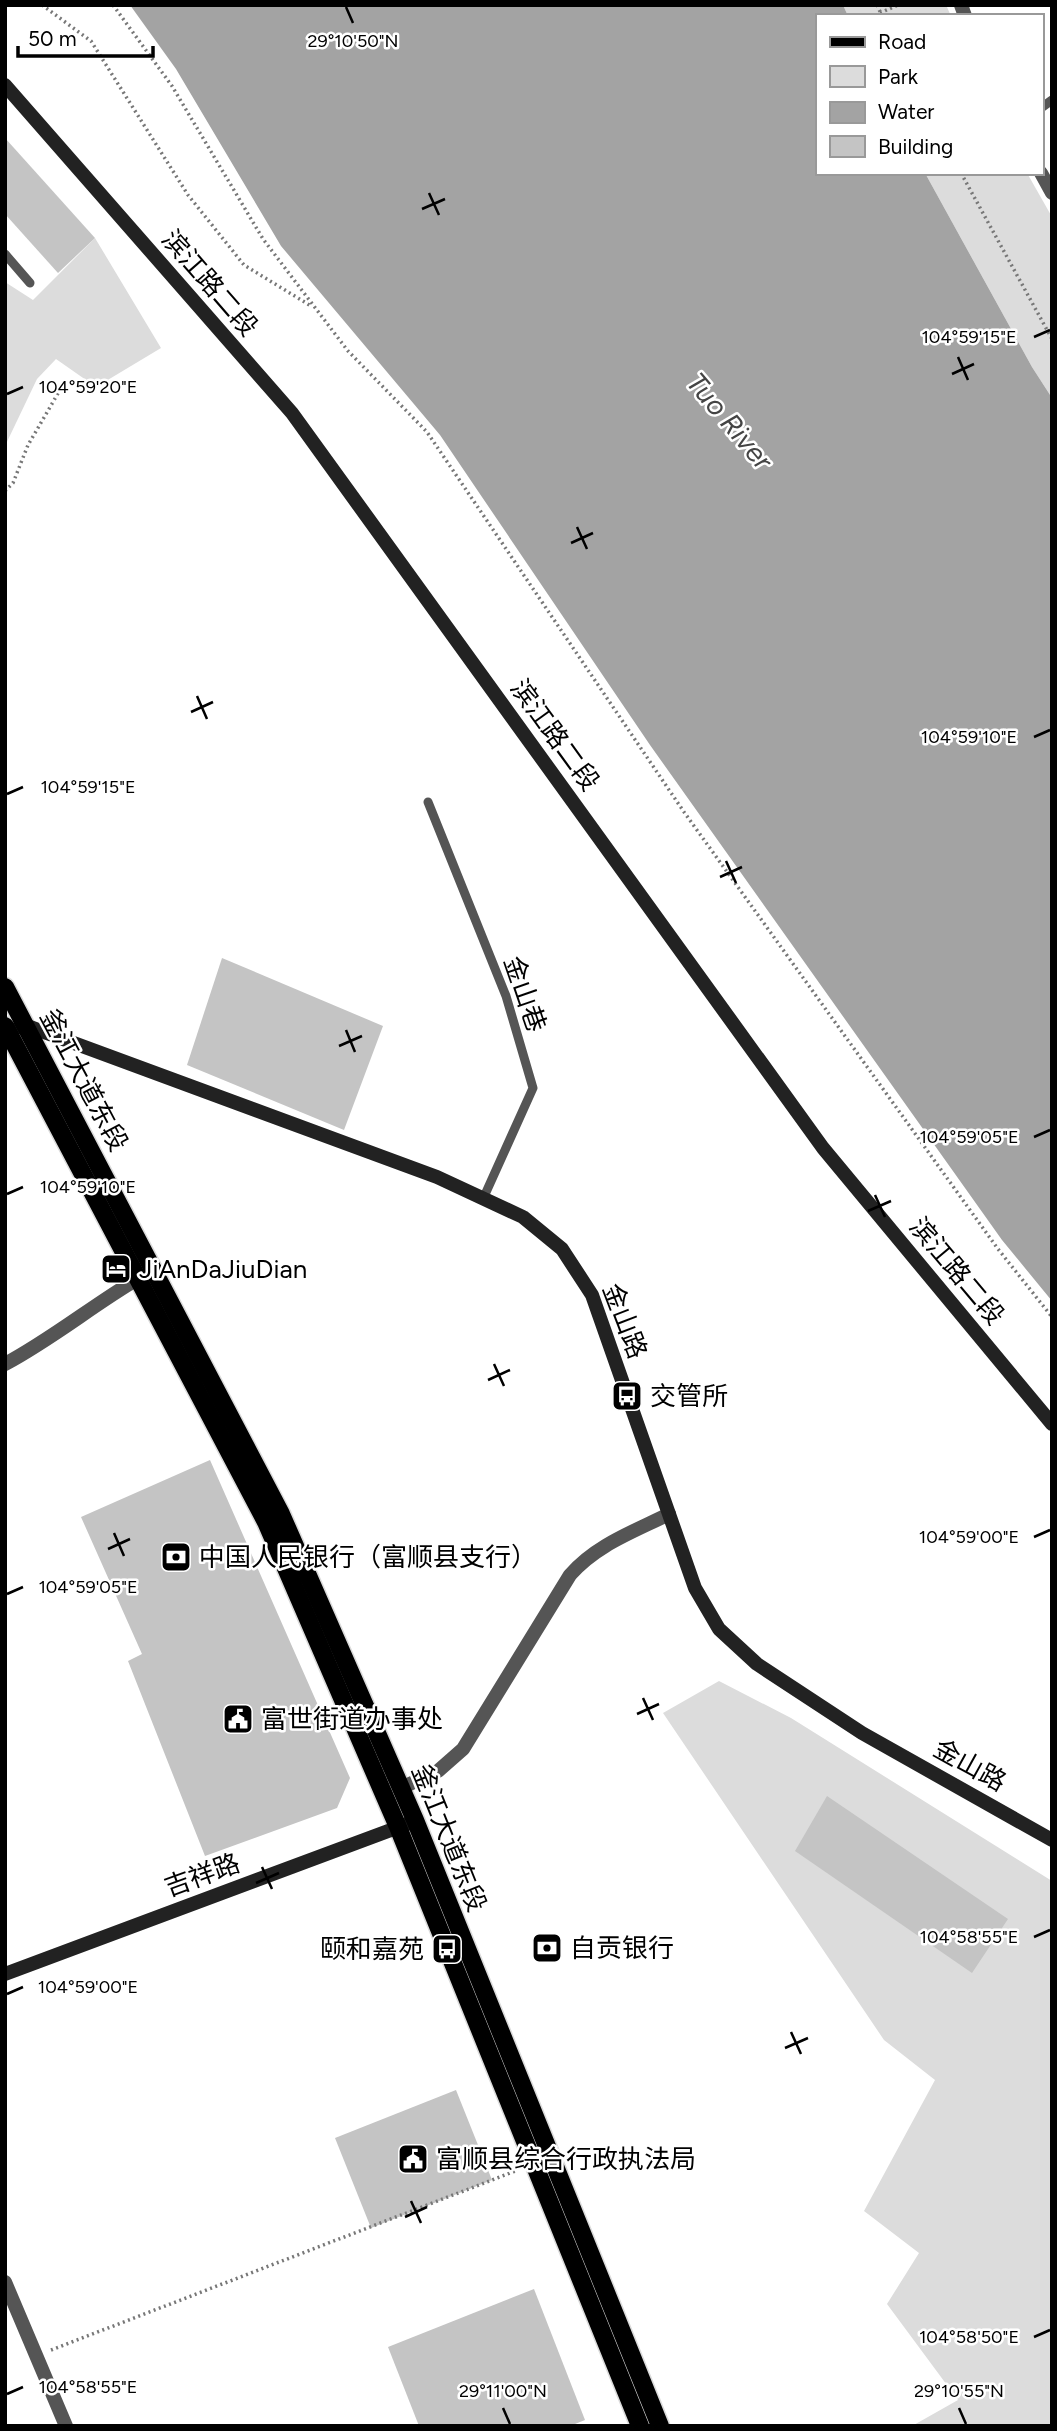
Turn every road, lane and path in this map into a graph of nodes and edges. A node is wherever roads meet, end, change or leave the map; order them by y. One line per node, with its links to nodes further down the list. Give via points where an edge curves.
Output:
1 (42, 5): 11 (path, via 91,41 188,195 244,265)
2 (113, 5): 11 (path, via 172,86 263,239)
3 (898, 5): 4 (path)
4 (883, 14)
5 (5, 85): 23 (street, 滨江路二段, via 292,413 823,1148)
6 (962, 175): 12 (path)
7 (1042, 175): 8 (street)
8 (1052, 193)
9 (5, 254): 10 (lane)
10 (30, 283)
11 (316, 309): 21 (path, via 348,351 427,432 684,813)
12 (1052, 339)
13 (64, 383): 14 (path, via 28,444 13,484)
14 (5, 491)
15 (428, 802): 19 (lane, 金山巷, via 506,996 533,1088)
16 (5, 987): 17 (main road, 釜江大道东段)
17 (25, 1025): 18 (street); 19 (street, 金山路, via 437,1177); 25 (main road, 釜江大道东段, via 281,1514)
18 (6, 1031): 20 (main road, 釜江大道东段)
19 (483, 1199): 24 (street, 金山路, via 523,1217 562,1249 592,1295)
20 (139, 1278): 22 (street); 26 (main road, 釜江大道东段, via 266,1522)
21 (1052, 1317)
22 (5, 1364)
23 (1052, 1424)
24 (669, 1514): 25 (street, via 584,1559 463,1749 438,1771); 27 (street, 金山路, via 695,1588 719,1629 757,1664 862,1733)
25 (401, 1788): 26 (main road, 釜江大道东段)
26 (407, 1824): 28 (street, 吉祥路); 29 (main road, 釜江大道东段); 34 (main road, 釜江大道东段)
27 (1052, 1840)
28 (5, 1975)
29 (534, 2164): 31 (path); 33 (main road, 釜江大道东段)
30 (5, 2282): 31 (street)
31 (36, 2355): 32 (street)
32 (66, 2426)
33 (640, 2426)
34 (660, 2426)

